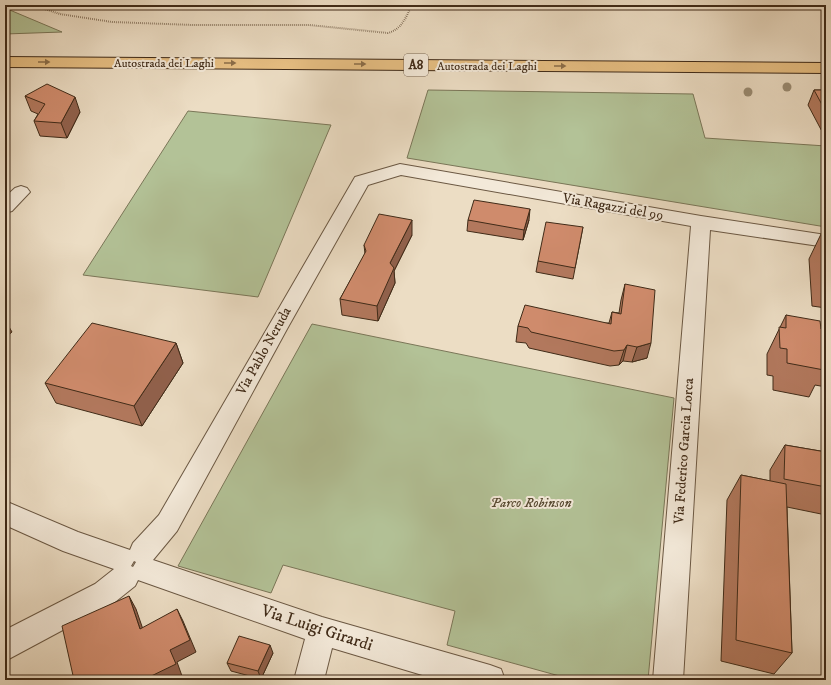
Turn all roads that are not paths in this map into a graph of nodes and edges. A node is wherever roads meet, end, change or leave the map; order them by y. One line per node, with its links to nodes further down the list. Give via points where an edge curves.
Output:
1 (5, 48): 2 (highway, Autostrada dei Laghi / A8)
2 (826, 55)
3 (5, 62): 4 (highway, Autostrada dei Laghi / A8, one-way to 4)
4 (826, 68)
5 (400, 169): 8 (street, Via Ragazzi del 99); 11 (street, Via Pablo Neruda, via 361,181 168,522)
6 (21, 192): 7 (street)
7 (5, 207)
8 (701, 222): 9 (street, Via Ragazzi del 99); 16 (street, Via Federico Garcia Lorca)
9 (826, 241)
10 (5, 513): 11 (street, Via Luigi Girardi, via 72,542)
11 (134, 564): 12 (street, Via Luigi Girardi); 13 (street, Via Pablo Neruda, via 105,593)
12 (322, 632): 14 (street); 15 (street, Via Luigi Girardi)
13 (5, 646)
14 (309, 680)
15 (490, 680)
16 (668, 680)

